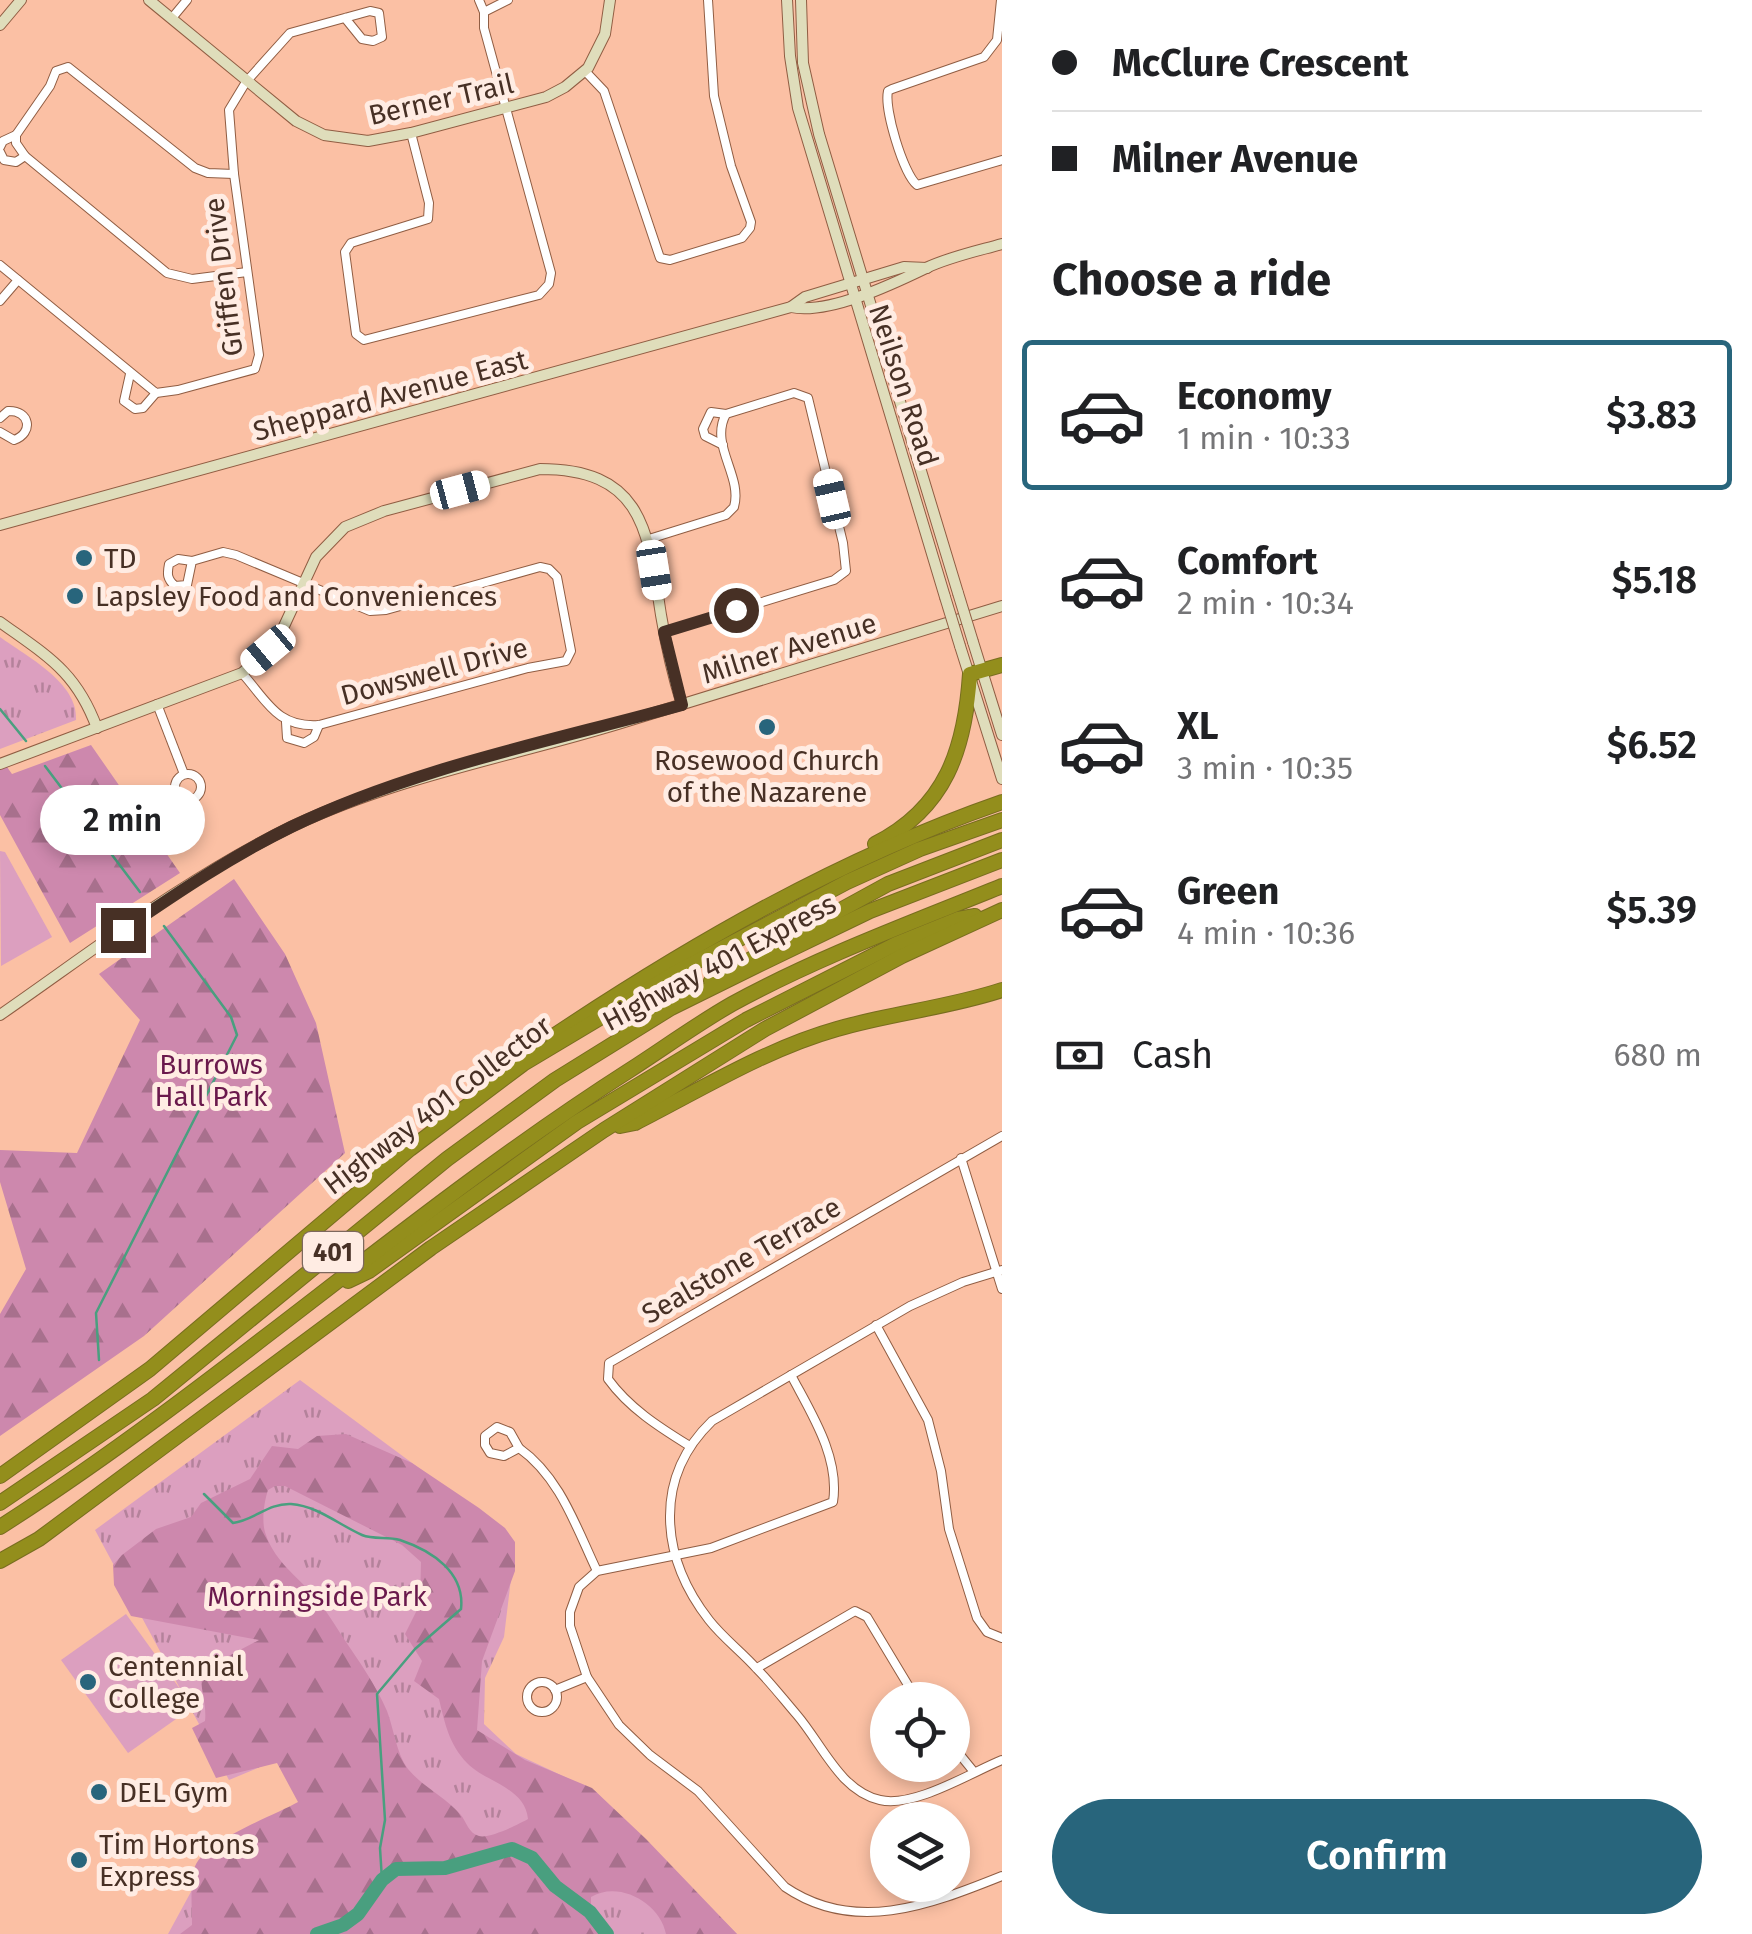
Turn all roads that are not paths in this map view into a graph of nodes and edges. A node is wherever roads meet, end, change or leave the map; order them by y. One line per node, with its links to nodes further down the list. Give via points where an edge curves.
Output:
1 (21, 0): 14 (main road)
2 (150, 0): 12 (main road, Berner Trail)
3 (187, 0): 12 (street)
4 (479, 0): 11 (street)
5 (508, 0): 11 (street)
6 (610, 0): 15 (main road, via 605,34)
7 (708, 0): 15 (street, via 714,96 751,222 746,236 660,258 607,99)
8 (788, 0): 30 (main road, Neilson Road, via 798,108)
9 (801, 0): 28 (main road, Neilson Road, via 809,96)
10 (1001, 0): 22 (street, via 996,40 984,57 892,88 886,105 917,185)
11 (484, 12): 17 (street)
12 (172, 18): 16 (main road, Berner Trail)
13 (345, 18): 13 (street, via 362,39 382,37 379,13); 16 (street, via 290,33)
14 (0, 25)
15 (585, 71): 17 (main road, Berner Trail, via 546,97)
16 (246, 82): 18 (main road, Berner Trail, via 324,135 368,142); 23 (street, Griffen Drive, via 229,110)
17 (506, 108): 18 (main road, Berner Trail); 18 (street, via 551,273 547,288 364,340 352,321 346,252 352,242 428,219 430,203)
18 (411, 134)
19 (16, 135): 20 (street); 21 (street); 23 (street, via 56,71 68,67 195,168)
20 (0, 149): 21 (street, via 4,160)
21 (25, 156): 27 (street, via 167,274)
22 (1002, 160)
23 (234, 174): 27 (street, Griffen Drive)
24 (1002, 244): 26 (main road, Sheppard Avenue East)
25 (0, 265): 29 (street, Griffen Drive)
26 (927, 268): 28 (main road, Sheppard Avenue East); 31 (main road, Sheppard Avenue East)
27 (247, 272): 36 (street, Griffen Drive, via 256,368)
28 (862, 279): 30 (main road, Sheppard Avenue East); 31 (main road, Neilson Road)
29 (18, 280): 33 (street); 35 (street, Griffen Drive)
30 (848, 283): 32 (main road, Neilson Road); 34 (main road, Sheppard Avenue East)
31 (867, 292): 32 (main road, Sheppard Avenue East); 37 (main road, Neilson Road)
32 (852, 296): 34 (main road, Sheppard Avenue East, via 808,310); 39 (main road, Neilson Road)
33 (0, 301)
34 (792, 306): 44 (main road, Sheppard Avenue East)
35 (130, 374): 36 (street, Griffen Drive); 36 (street, Griffen Drive, via 124,400 129,406 143,408)
36 (156, 393)
37 (899, 398): 39 (main road); 53 (main road, Neilson Road, bridge, via 973,642)
38 (0, 400): 41 (street)
39 (886, 402): 53 (main road, Neilson Road, bridge, via 960,646)
40 (726, 414): 43 (street); 43 (street, via 710,412 702,430); 50 (street, via 794,393 808,398 847,568 834,580)
41 (2, 415): 42 (street, via 22,414 28,427 14,440)
42 (0, 432)
43 (722, 444): 45 (street, via 737,499 732,510)
44 (0, 525)
45 (649, 539): 47 (main road, via 630,505 602,481 565,469 540,470 357,520 316,557); 50 (main road)
46 (192, 562): 47 (street, via 224,552)
47 (304, 585): 52 (main road, via 279,637); 57 (street, Dowswell Drive, via 386,610 549,569 557,577 571,651 566,662)
48 (1002, 606): 55 (main road, Milner Avenue)
49 (0, 622): 58 (main road, via 63,668 82,692)
50 (664, 632): 55 (main road)
51 (1002, 665): 53 (highway)
52 (242, 672): 54 (main road); 56 (street)
53 (976, 672): 59 (main road, Neilson Road); 62 (main road, Neilson Road); 69 (highway, via 944,784 918,816)
54 (157, 704): 58 (main road); 61 (street)
55 (682, 705): 72 (main road, Milner Avenue, via 472,762 301,823 215,869)
56 (286, 722): 57 (street, Dowswell Drive); 57 (street, Dowswell Drive, via 288,738 304,743)
57 (319, 725)
58 (96, 728): 60 (main road)
59 (1002, 736)
60 (0, 764)
61 (184, 774)
62 (1002, 779)
63 (1002, 802): 69 (highway, via 914,835)
64 (1002, 820): 73 (highway, Highway 401 Collector / 401, via 847,882 674,973)
65 (1002, 840): 71 (highway, via 871,892 729,968)
66 (1002, 860): 71 (highway, Highway 401 Express / 401, via 870,912)
67 (1002, 886): 79 (highway, Highway 401 Express / 401, via 732,1004 576,1104)
68 (998, 911): 74 (highway, 401, via 765,1029); 79 (highway, via 896,944 746,1020 577,1122 369,1271)
69 (748, 915): 73 (highway, via 630,984)
70 (1002, 990): 74 (highway, via 838,1028 635,1122)
71 (672, 1008): 85 (highway, Highway 401 Express / 401, via 555,1080 153,1399)
72 (0, 1015)
73 (523, 1064): 84 (highway, Highway 401 Collector / 401, via 410,1149 150,1369)
74 (604, 1130): 88 (highway, 401, via 431,1248)
75 (1002, 1136): 76 (street, Sealstone Terrace)
76 (961, 1158): 77 (street); 82 (street, Sealstone Terrace, via 609,1364 615,1390)
77 (999, 1270): 78 (street); 80 (street)
78 (1002, 1289)
79 (320, 1294): 86 (highway, Highway 401 Express / 401, via 164,1416)
80 (876, 1325): 81 (street); 90 (street, via 928,1420 948,1529 978,1618)
81 (791, 1374): 82 (street, via 712,1420); 87 (street, via 824,1442 833,1502)
82 (688, 1446): 87 (street, via 671,1499)
83 (519, 1448): 83 (street, via 506,1428 492,1428 486,1436 494,1456); 89 (street, via 554,1485)
84 (0, 1476)
85 (0, 1503)
86 (0, 1527)
87 (676, 1556): 89 (street); 91 (street, via 708,1619)
88 (0, 1565)
89 (598, 1571): 92 (street, via 579,1586 570,1612)
90 (1002, 1638)
91 (757, 1668): 93 (street, via 855,1611 867,1617); 97 (street, via 843,1778 870,1796 905,1800)
92 (586, 1677): 94 (street); 99 (street, via 635,1742 698,1790 798,1901)
93 (906, 1682)
94 (555, 1690)
95 (1002, 1760): 97 (street)
96 (970, 1767): 97 (street)
97 (974, 1772)
98 (1002, 1876): 100 (street)
99 (833, 1919)
100 (882, 1922)

